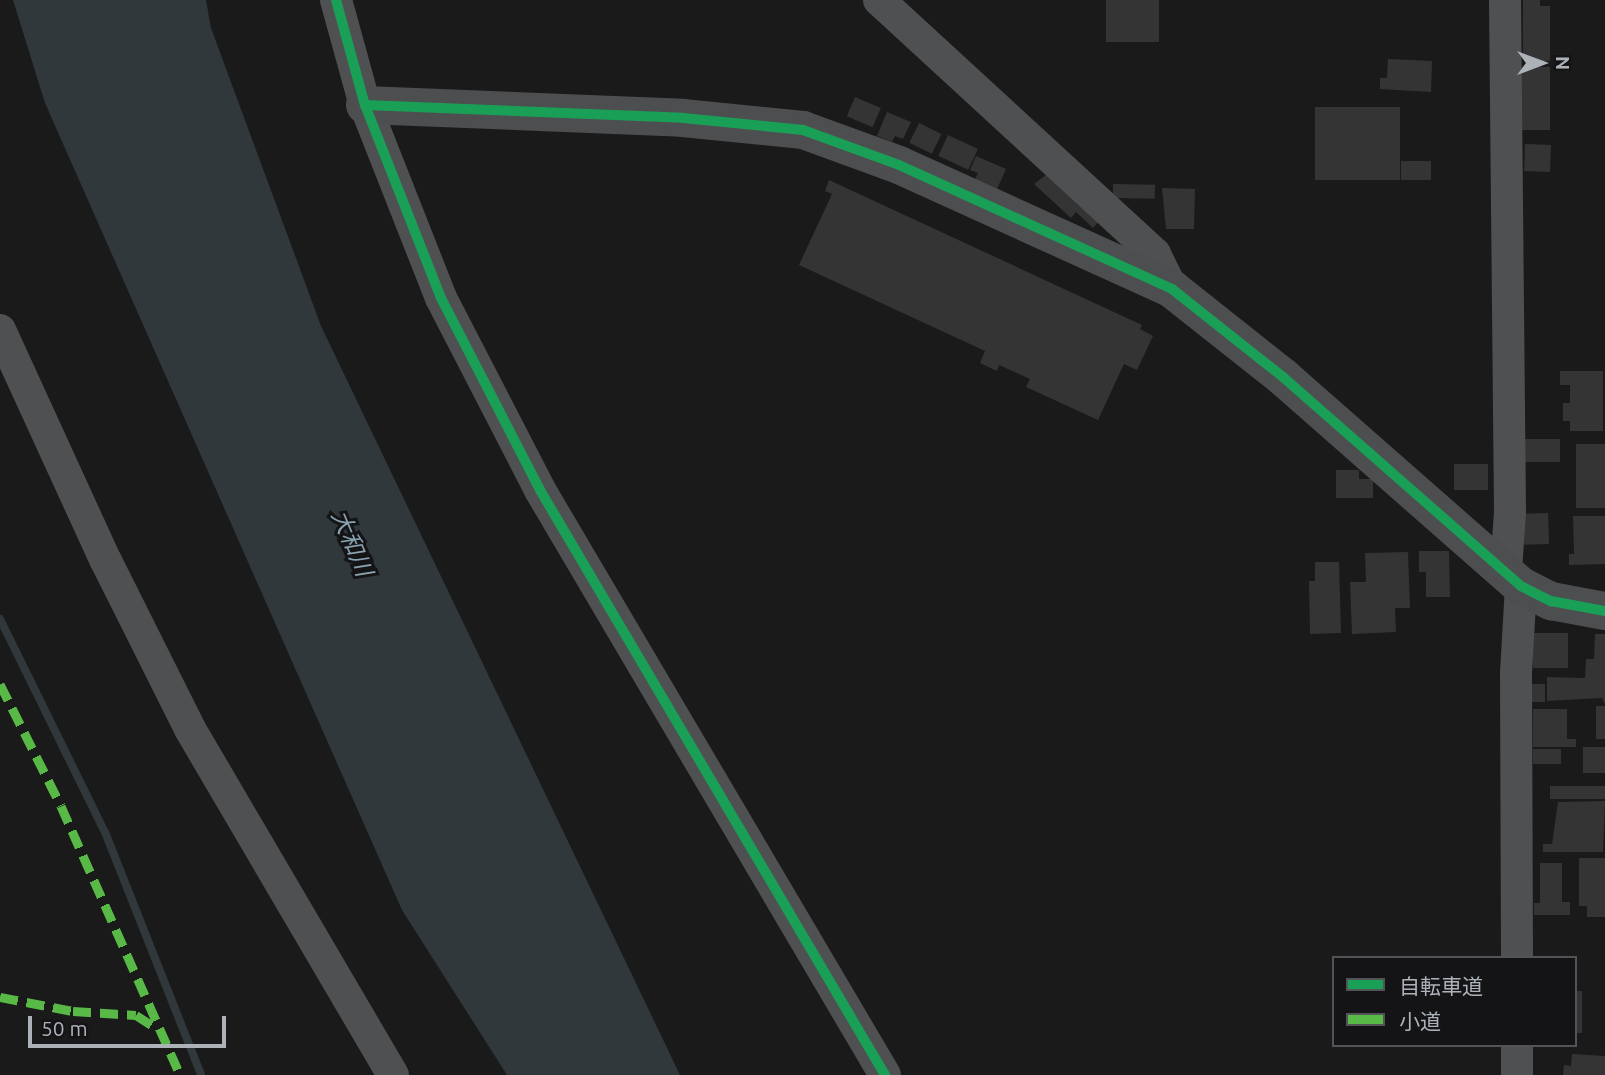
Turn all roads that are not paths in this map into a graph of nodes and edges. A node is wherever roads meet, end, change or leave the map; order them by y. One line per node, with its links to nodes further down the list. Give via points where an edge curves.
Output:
1 (336, 0): 4 (street)
2 (879, 0): 5 (street, via 1155,254)
3 (1505, 0): 7 (street)
4 (365, 105): 5 (street, via 683,118 803,130 899,164); 12 (street, via 441,298 540,490)
5 (1172, 289): 7 (street, via 1283,377)
6 (0, 330): 11 (street, via 94,537 190,729)
7 (1514, 578): 8 (street, via 1551,601); 9 (street)
8 (1605, 611)
9 (1517, 956)
10 (1517, 1047): 13 (street)
11 (393, 1075)
12 (886, 1075)
13 (1517, 1075)

